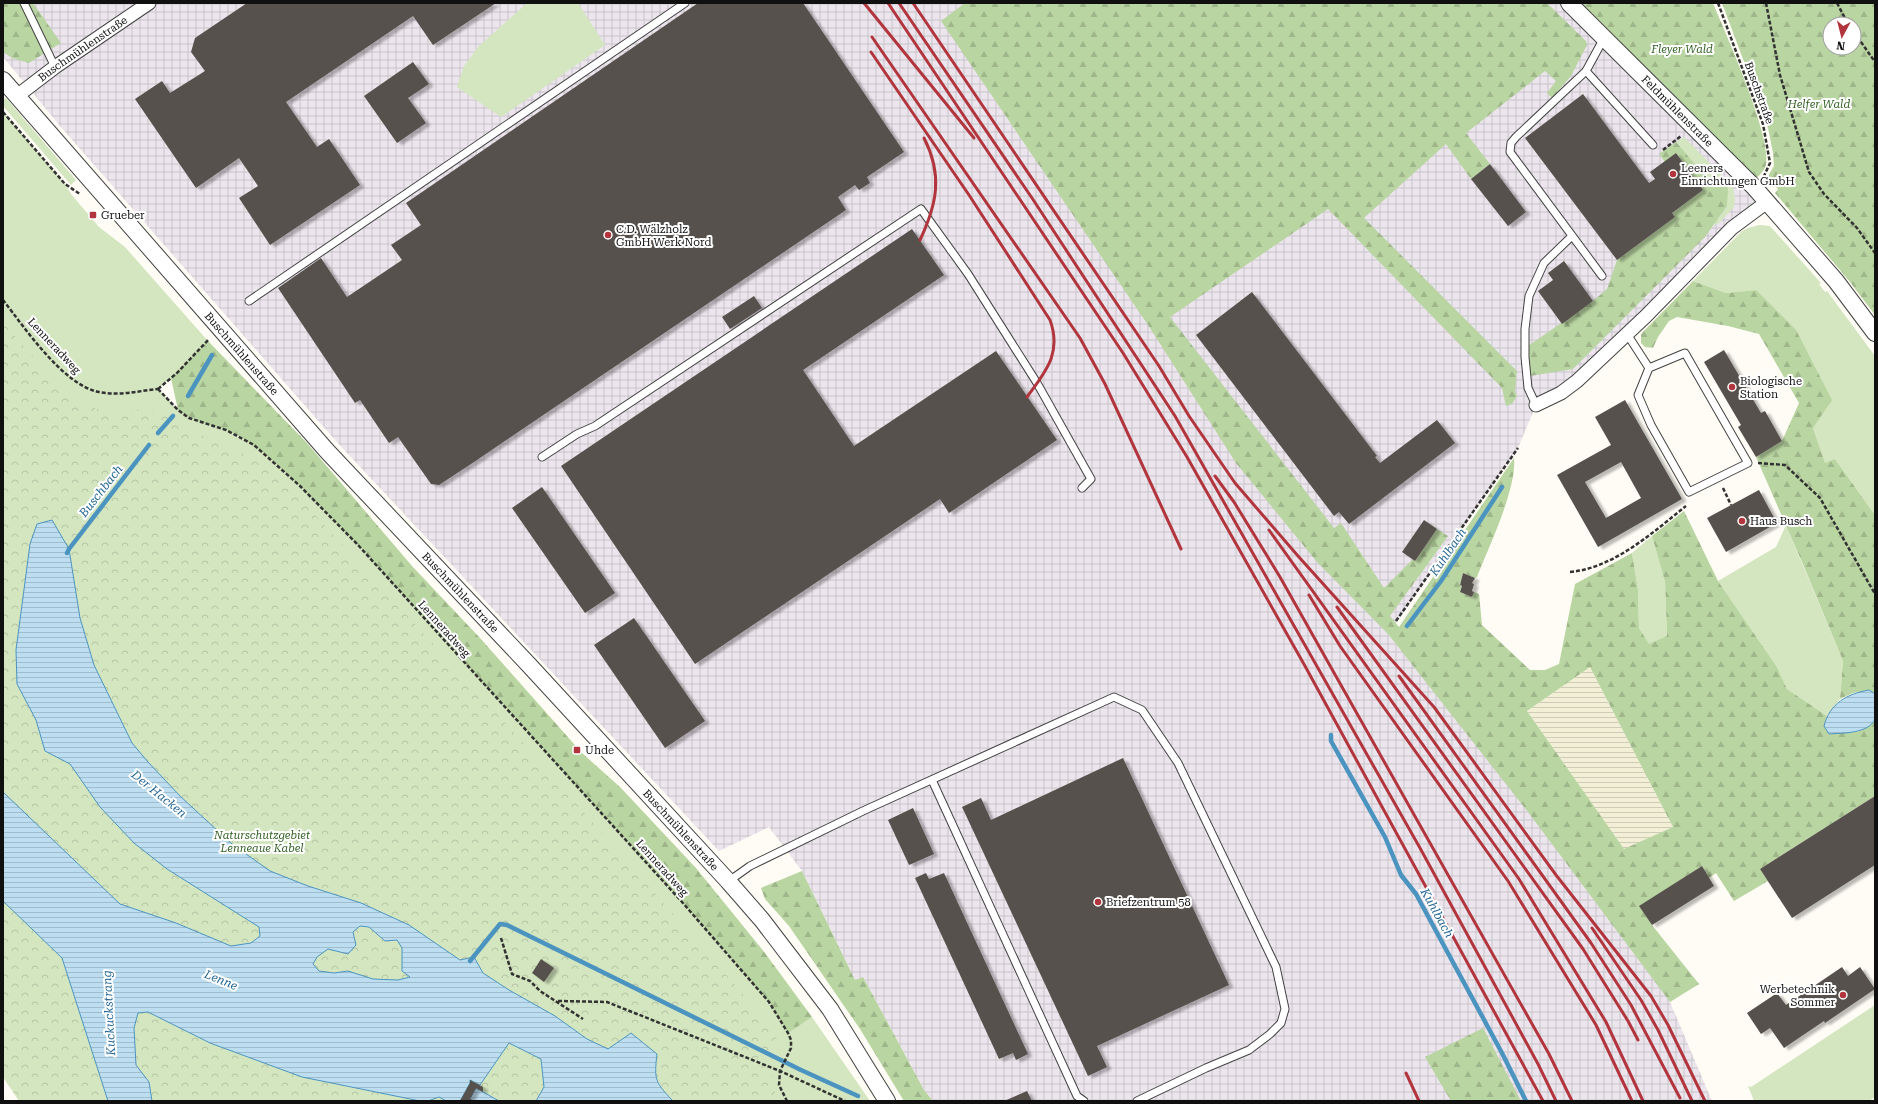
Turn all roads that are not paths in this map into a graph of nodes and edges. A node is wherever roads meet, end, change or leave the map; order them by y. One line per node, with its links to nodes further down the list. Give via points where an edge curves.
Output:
1 (24, 3): 6 (lane)
2 (686, 3): 14 (lane)
3 (1569, 3): 5 (street, Feldmühlenstraße)
4 (146, 4): 6 (street, Buschmühlenstraße)
5 (1604, 38): 7 (lane); 11 (street, Feldmühlenstraße)
6 (55, 67): 9 (street, Buschmühlenstraße)
7 (1586, 70): 10 (lane); 12 (lane, via 1516,137 1511,143 1510,152)
8 (3, 80): 9 (street, Buschmühlenstraße)
9 (17, 96): 22 (street, Buschmühlenstraße, via 327,451)
10 (1653, 145)
11 (1767, 202): 15 (street, Feldmühlenstraße, via 1836,281); 16 (street, via 1732,228)
12 (1572, 236): 13 (lane); 18 (lane, via 1544,263 1529,296 1525,357 1528,388)
13 (1602, 276)
14 (249, 301)
15 (1875, 333)
16 (1627, 334): 17 (lane); 18 (street, via 1577,381 1561,393)
17 (1649, 368): 17 (lane, via 1638,395 1651,425 1689,492 1748,463 1685,353)
18 (1536, 405)
19 (542, 457): 20 (lane, via 577,434 595,426 921,209 968,274 1037,383 1091,479)
20 (1082, 488)
21 (932, 780): 22 (lane, via 750,866); 24 (lane, via 1077,1096); 25 (lane, via 1114,697 1142,710 1178,763 1276,967 1285,1009 1281,1023 1249,1050)
22 (728, 881): 23 (street, Buschmühlenstraße, via 762,920 830,1010)
23 (887, 1101)
24 (1084, 1101)
25 (1137, 1101)

